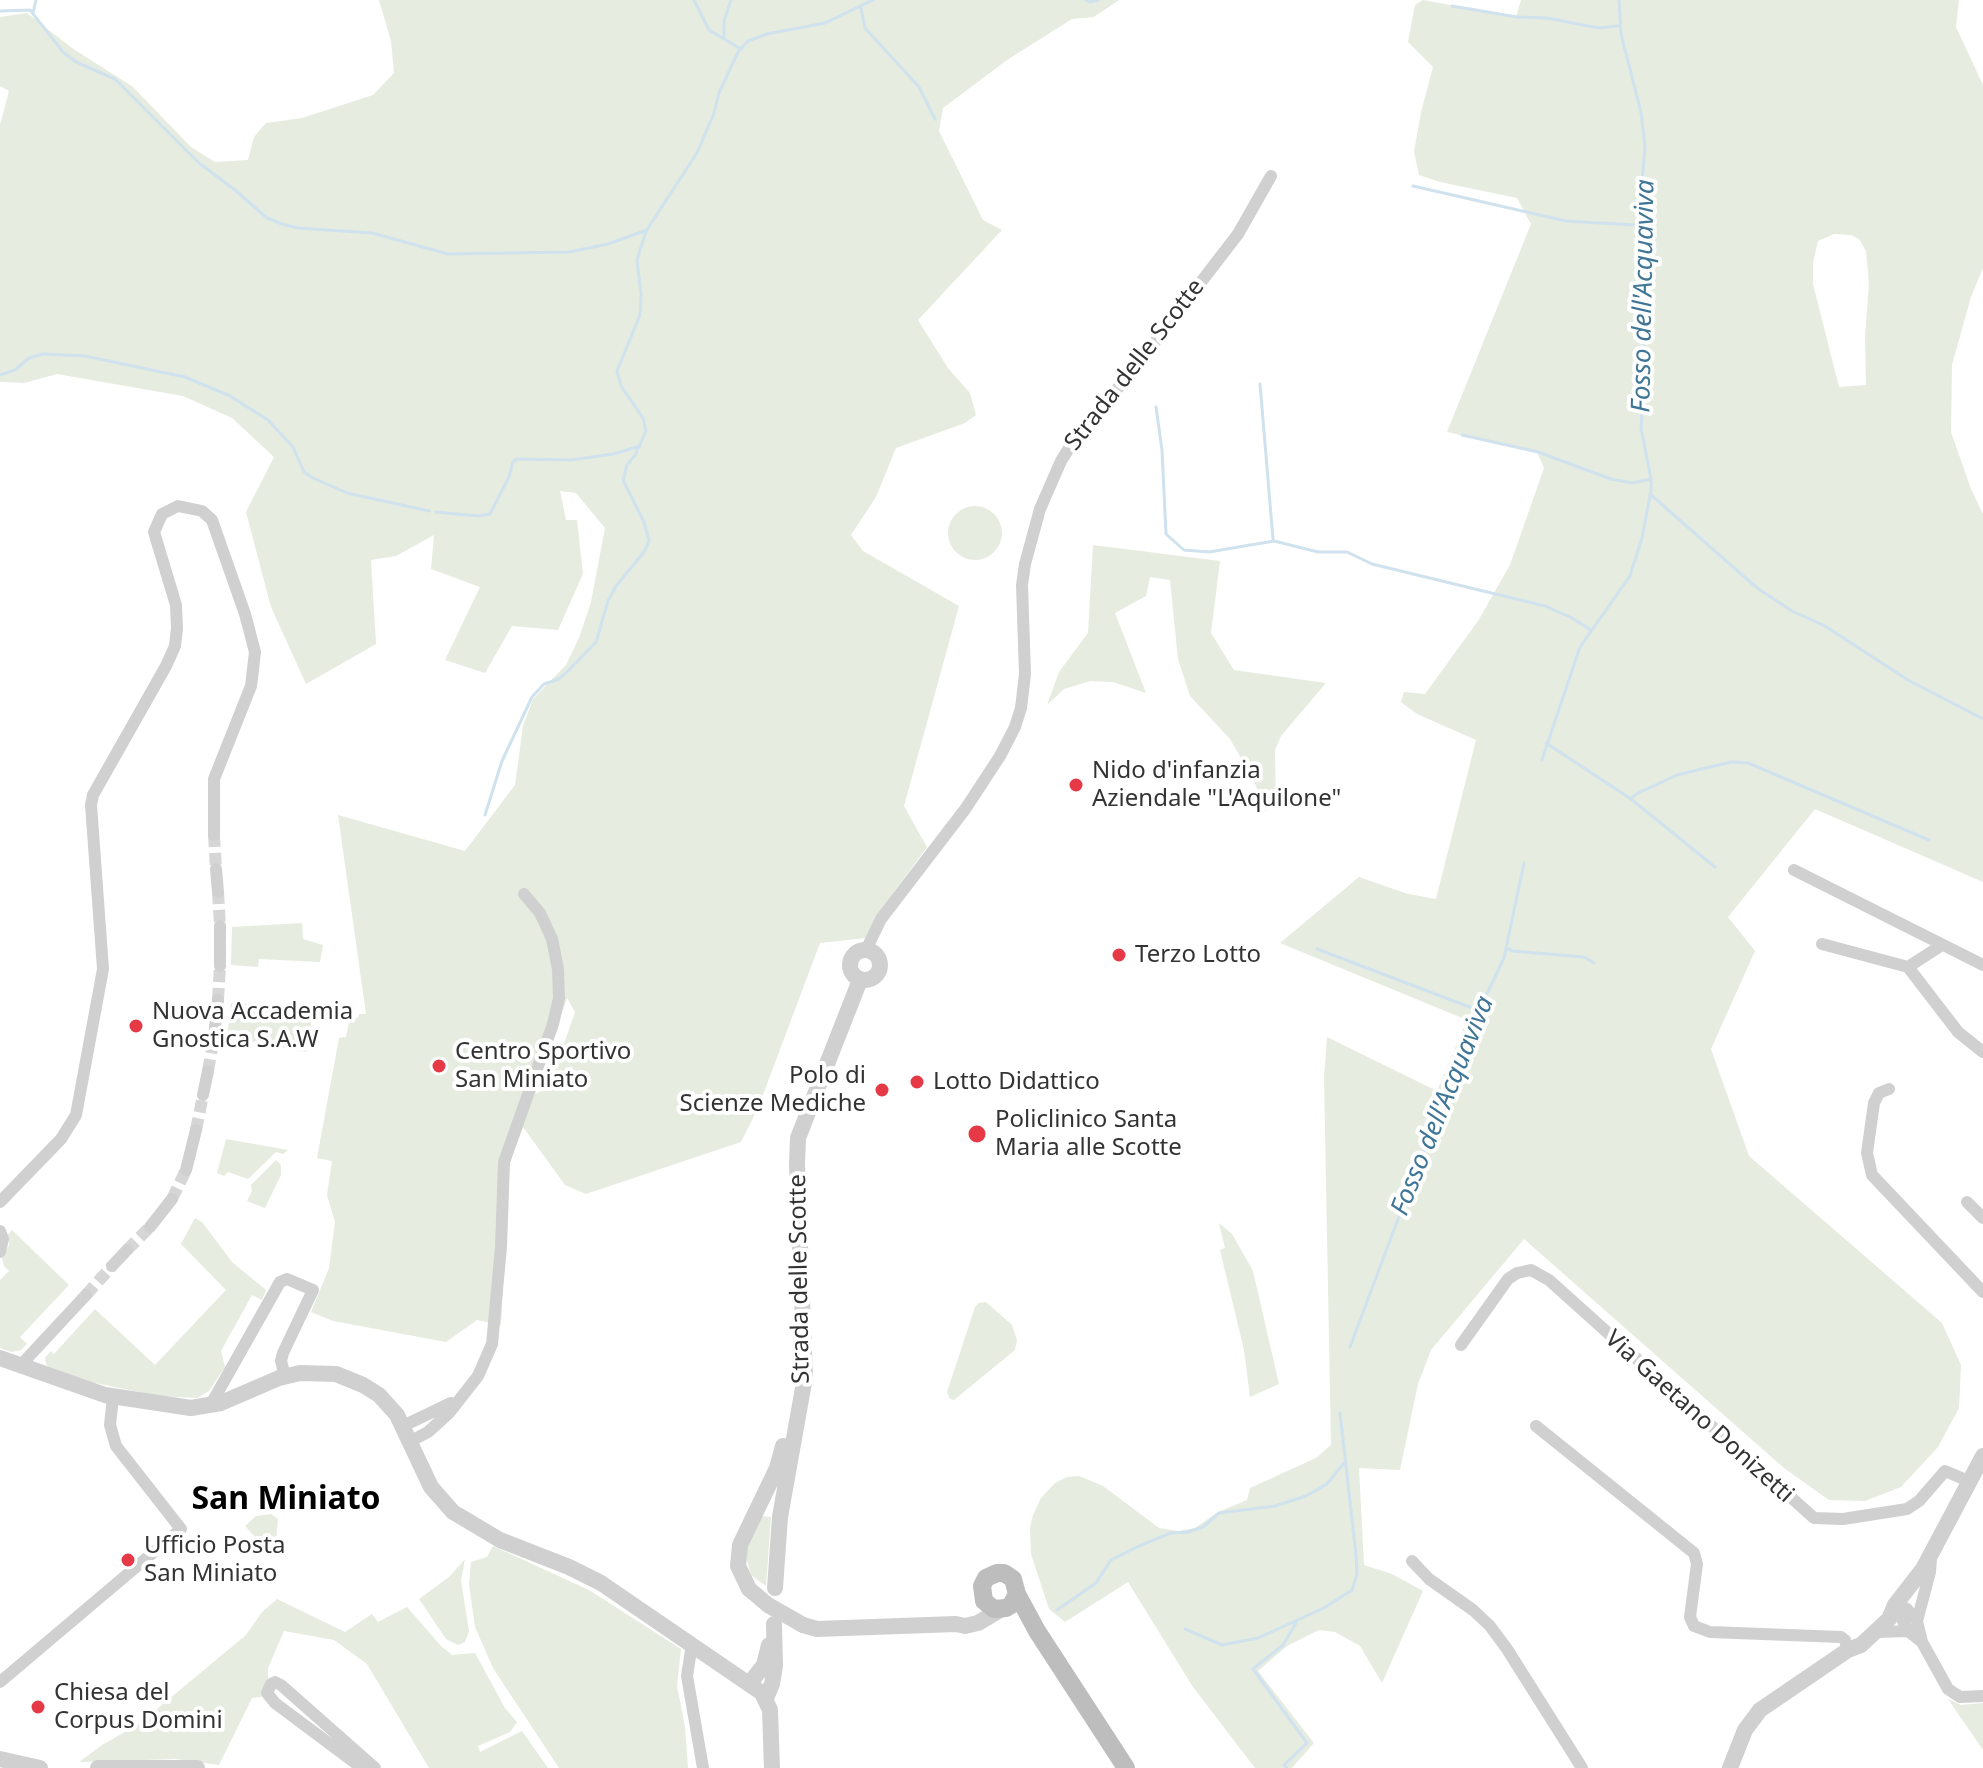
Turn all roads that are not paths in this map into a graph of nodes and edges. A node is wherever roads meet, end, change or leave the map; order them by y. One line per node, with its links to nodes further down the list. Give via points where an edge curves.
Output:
1 (1271, 176): 10 (street, Strada delle Scotte, via 1238,234 1061,461 1025,564 1025,681 1015,727 966,808 881,919)
2 (214, 835): 24 (street, via 214,779 253,680 255,652 212,520 196,508 173,507 159,518 154,532 176,605 175,646 91,805 103,969 77,1111 61,1139)
3 (216, 869): 5 (street)
4 (1794, 870): 9 (street)
5 (218, 892)
6 (524, 894): 44 (street, via 544,920 555,949 559,998 502,1168 492,1344 478,1376 439,1423)
7 (220, 926): 12 (street)
8 (1822, 944): 13 (street)
9 (1942, 945): 11 (street); 13 (street)
10 (866, 950): 14 (street, Strada delle Scotte, via 853,955 850,965); 14 (street, Strada delle Scotte, via 877,956 881,968 873,979)
11 (1983, 965)
12 (220, 966)
13 (1908, 967): 17 (street, via 1958,1032)
14 (860, 980): 41 (street, Strada delle Scotte, via 798,1138 805,1363)
15 (218, 1000): 16 (street)
16 (214, 1037)
17 (1983, 1052)
18 (208, 1071): 20 (street)
19 (1889, 1089): 32 (street, via 1875,1099 1867,1153 1872,1175)
20 (203, 1095)
21 (196, 1130): 22 (street)
22 (186, 1170)
23 (172, 1199): 27 (street)
24 (0, 1202)
25 (1967, 1202): 26 (street)
26 (1983, 1218)
27 (150, 1227)
28 (0, 1231): 30 (street)
29 (127, 1250): 31 (street)
30 (0, 1252)
31 (112, 1266)
32 (1983, 1292)
33 (86, 1295): 36 (street)
34 (1461, 1345): 46 (street, Via Gaetano Donizetti, via 1508,1279 1531,1270 1549,1280 1814,1518 1907,1509 1945,1471)
35 (0, 1358): 36 (street)
36 (20, 1366): 40 (street)
37 (231, 1372): 38 (street, via 280,1282 287,1279 313,1290 283,1353); 39 (street); 42 (street)
38 (285, 1376): 39 (street); 44 (street, via 321,1372 352,1379 379,1395)
39 (240, 1396): 42 (street)
40 (113, 1397): 42 (street); 60 (street, via 110,1425 116,1446 181,1529)
41 (801, 1405): 47 (street, Strada delle Scotte); 48 (street, via 789,1422)
42 (210, 1406)
43 (1536, 1426): 59 (street, via 1694,1553 1694,1626 1710,1632 1841,1637)
44 (407, 1433): 58 (street, via 431,1487 459,1517 590,1577)
45 (1983, 1456): 46 (street)
46 (1971, 1482): 49 (street)
47 (782, 1501): 48 (street, via 776,1496); 51 (street, Strada delle Scotte)
48 (759, 1507): 55 (street, bridge, via 739,1550 740,1575 768,1605 817,1629)
49 (1931, 1555): 54 (street); 56 (street)
50 (1412, 1561): 73 (street, via 1490,1626)
51 (775, 1588)
52 (982, 1596): 53 (main road, via 988,1606); 53 (main road, via 983,1582 1004,1573 1013,1579); 55 (street, via 972,1614)
53 (1008, 1604): 55 (street, via 978,1623); 72 (main road, via 1037,1631)
54 (1895, 1605): 56 (street, via 1907,1609); 57 (street); 59 (street, via 1862,1631)
55 (956, 1624)
56 (1912, 1626): 57 (street); 62 (street, via 1951,1692 1965,1698)
57 (1877, 1632): 59 (street)
58 (692, 1644): 61 (street); 70 (street, via 687,1676)
59 (1848, 1650): 74 (street, via 1760,1710 1745,1730)
60 (0, 1682)
61 (750, 1683): 63 (street); 63 (street, via 764,1665 774,1624 775,1666)
62 (1983, 1696)
63 (766, 1698): 71 (street)
64 (0, 1759): 65 (street)
65 (40, 1768)
66 (98, 1768): 67 (street)
67 (197, 1768)
68 (362, 1768): 69 (street, via 275,1703 267,1693 271,1684 281,1685)
69 (375, 1768)
70 (703, 1768)
71 (772, 1768)
72 (1126, 1768)
73 (1582, 1768)
74 (1730, 1768)

